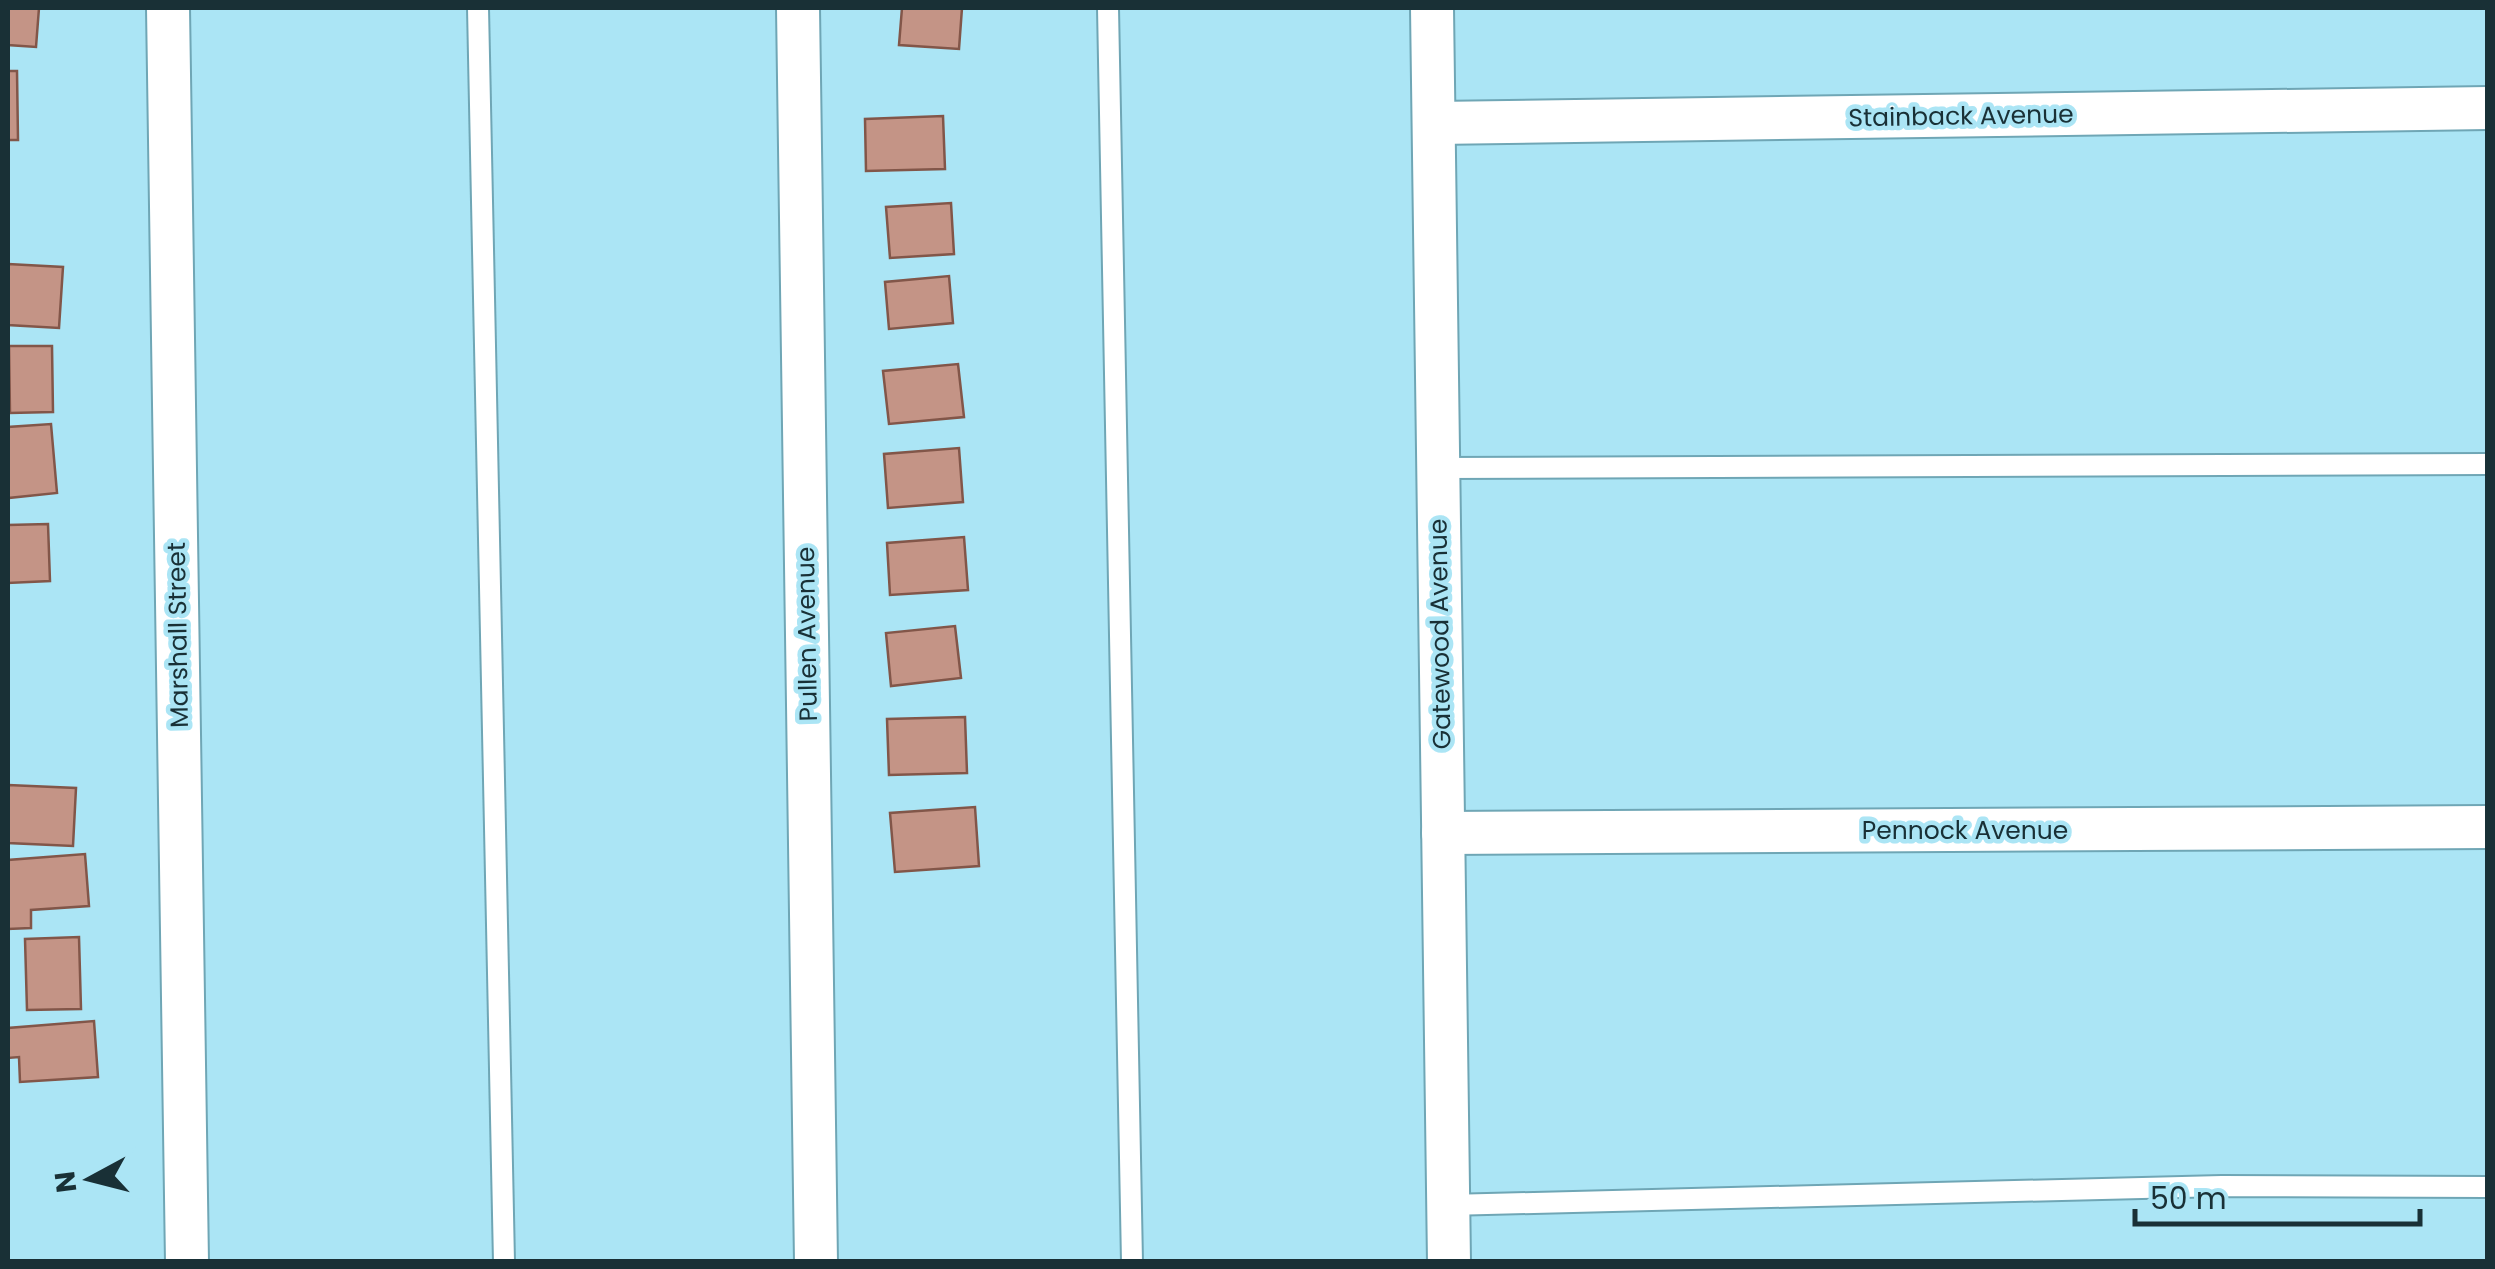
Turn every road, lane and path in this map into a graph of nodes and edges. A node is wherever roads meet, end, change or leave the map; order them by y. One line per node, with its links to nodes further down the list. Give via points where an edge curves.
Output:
1 (168, 8): 14 (street, Marshall Street)
2 (478, 8): 15 (lane)
3 (798, 8): 16 (street, Pullen Avenue)
4 (1108, 8): 17 (lane)
5 (1432, 8): 7 (street, Gatewood Avenue)
6 (2488, 108): 7 (street, Stainback Avenue)
7 (1436, 123): 9 (street, Gatewood Avenue)
8 (2488, 464): 9 (lane)
9 (1438, 468): 11 (street, Gatewood Avenue)
10 (2488, 827): 11 (street, Pennock Avenue)
11 (1443, 833): 13 (street, Gatewood Avenue)
12 (2488, 1188): 13 (lane, via 2222,1186)
13 (1448, 1204): 18 (street, Gatewood Avenue)
14 (188, 1262)
15 (504, 1262)
16 (816, 1262)
17 (1132, 1262)
18 (1449, 1262)

